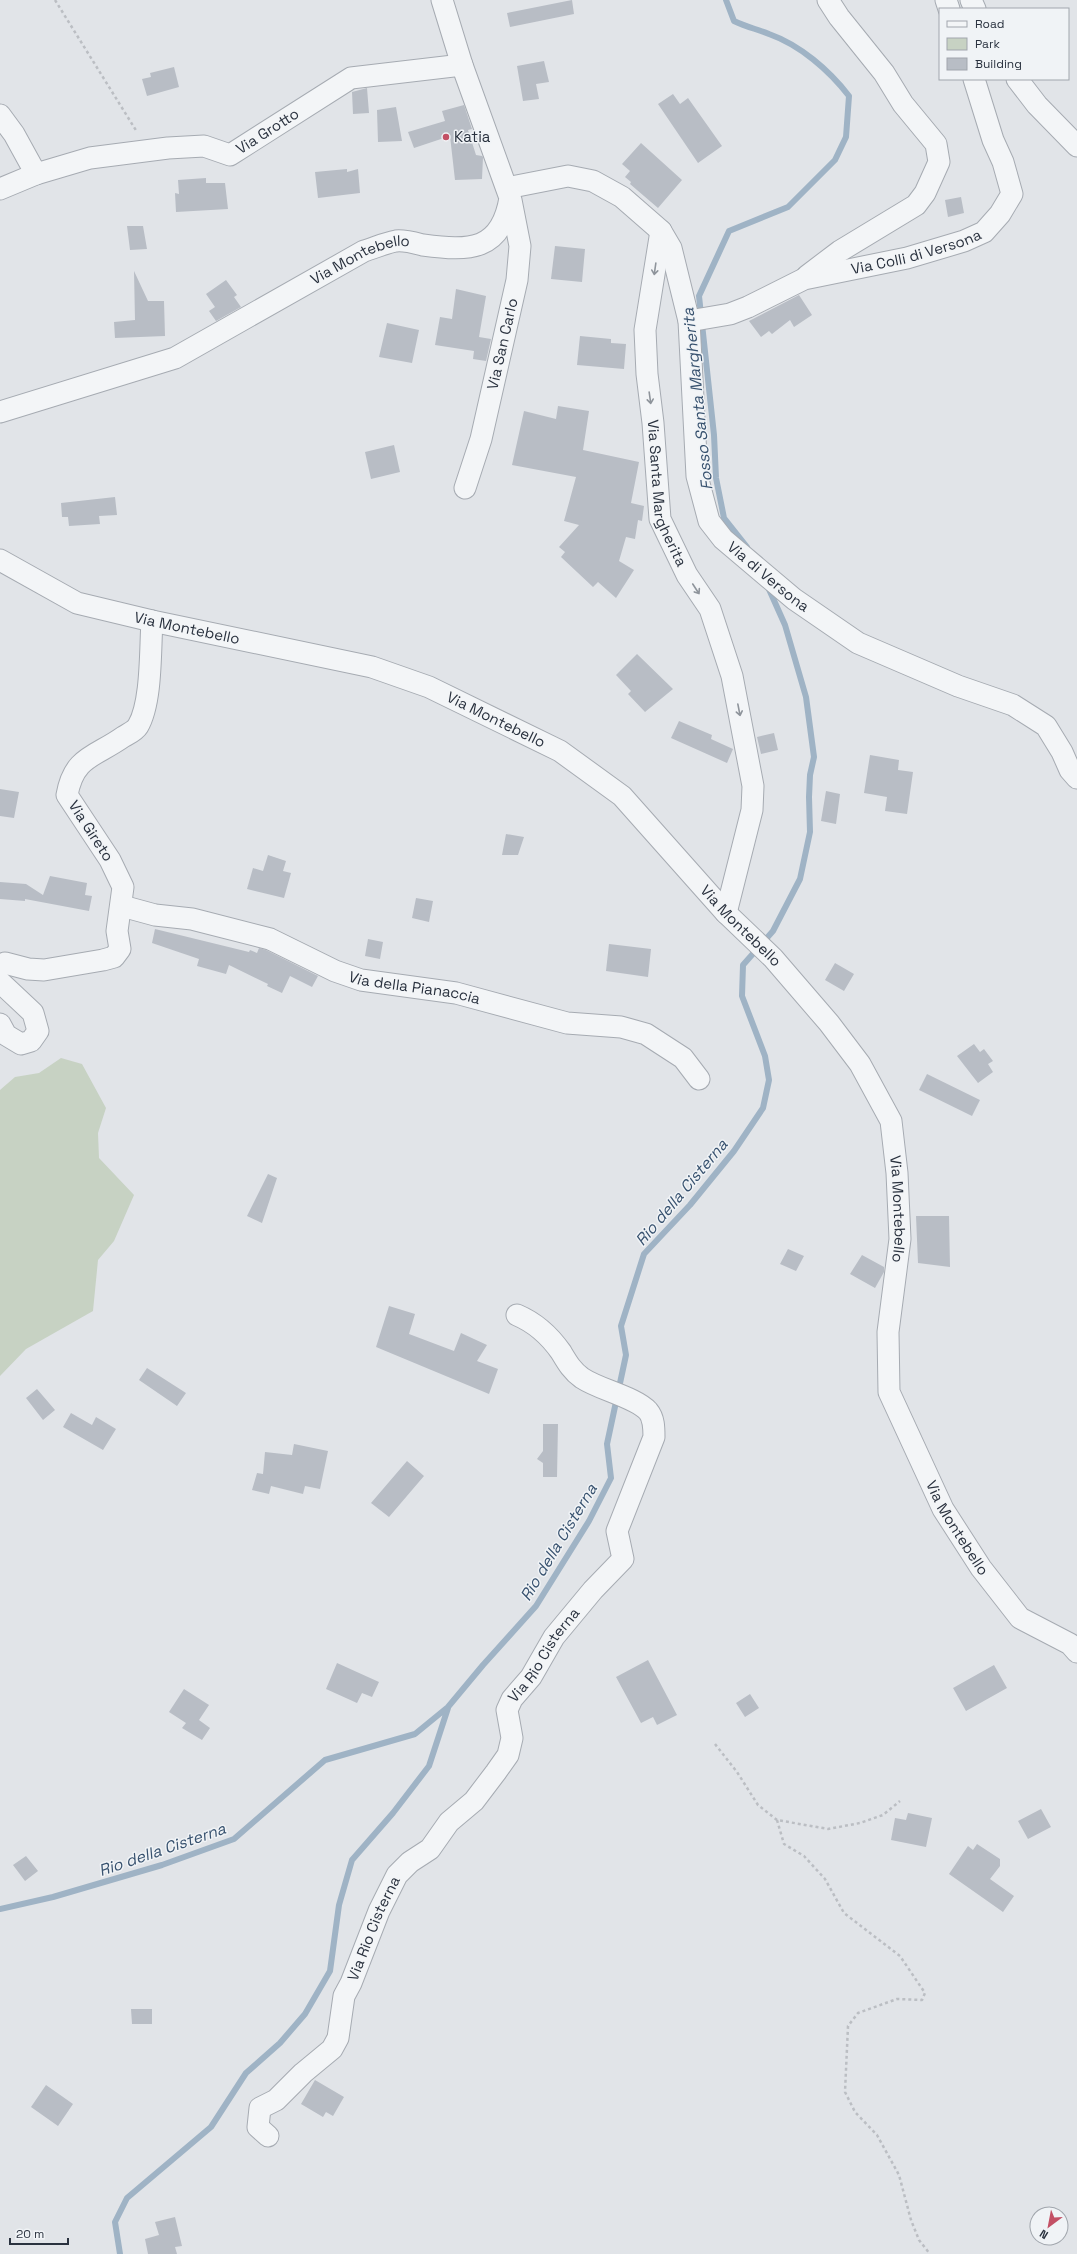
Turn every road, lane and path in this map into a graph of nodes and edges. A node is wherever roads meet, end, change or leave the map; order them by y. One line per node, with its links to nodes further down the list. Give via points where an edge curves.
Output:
1 (55, 0): 9 (path)
2 (442, 0): 4 (street, Via Montebello)
3 (828, 0): 14 (street, via 884,73 903,104 936,144 940,162 925,193 916,205 840,251)
4 (462, 65): 9 (street, Via Grotto, via 351,78 230,155 204,146); 12 (street, Via Montebello)
5 (974, 80): 14 (street, Via Colli di Versona, via 1012,194 1000,214 984,232 964,241 907,258)
6 (1018, 80): 8 (street, via 1037,105)
7 (0, 115): 10 (street, via 14,134)
8 (1077, 146)
9 (149, 151): 10 (street, Via Grotto, via 90,158)
10 (36, 174): 11 (street, Via Grotto)
11 (0, 189)
12 (508, 193): 13 (street, via 568,176 593,181 622,197); 16 (street, Via Montebello, via 507,217 496,235 481,244 456,249 397,241 364,251 175,358); 17 (street, Via San Carlo, via 520,246 517,280 481,439)
13 (661, 231): 15 (street, Via di Versona, via 671,248); 22 (street, Via Santa Margherita, one-way to 22, via 645,330 660,519 712,617 732,676 753,786 752,810)
14 (804, 279): 15 (street, Via Colli di Versona, via 748,307)
15 (700, 320): 20 (street, Via di Versona, via 696,476 709,521 723,539 794,599 858,643 958,686 1020,709 1046,726)
16 (0, 412)
17 (465, 488)
18 (0, 560): 19 (street, Via Montebello, via 77,603)
19 (152, 621): 21 (street, Via Gireto, via 146,710 137,728 82,761 70,778 67,795 110,860 123,887); 22 (street, Via Montebello, via 372,667 429,687 560,751 622,796)
20 (1077, 778)
21 (122, 906): 23 (street, Via Gireto, via 117,931 120,949 114,956 44,970 5,963); 26 (street, Via della Pianaccia, via 192,919 270,939 335,971 361,980 456,993 567,1023 621,1027 646,1034 683,1058)
22 (726, 913): 28 (street, Via Montebello, via 773,958 829,1023 855,1058 891,1121 897,1173 900,1239 888,1332 889,1392 943,1509 981,1568 1020,1618 1070,1644)
23 (0, 967)
24 (0, 982): 25 (street, via 33,1014 38,1031 31,1041 20,1044 6,1035)
25 (0, 1024)
26 (698, 1079)
27 (517, 1315): 32 (street, Via Rio Cisterna, via 532,1321 546,1334 571,1369 604,1390 640,1405 649,1412 654,1423 654,1437 618,1531 623,1559 554,1637 531,1677 512,1699 507,1710 512,1738 508,1755 496,1772 474,1800 449,1822 430,1849 410,1862 397,1875 379,1911 344,1996 338,2038 332,2049 276,2100 260,2108 258,2127)
28 (1077, 1652)
29 (715, 1744): 31 (path, via 758,1804)
30 (900, 1801): 31 (path, via 883,1815 860,1823 828,1828)
31 (777, 1820): 33 (path, via 784,1844 804,1856 825,1879 844,1913 900,1956 926,1993 922,2000 897,2000 858,2013 848,2026 845,2092 855,2112 877,2135 899,2175 919,2240)
32 (268, 2136)
33 (930, 2254)

